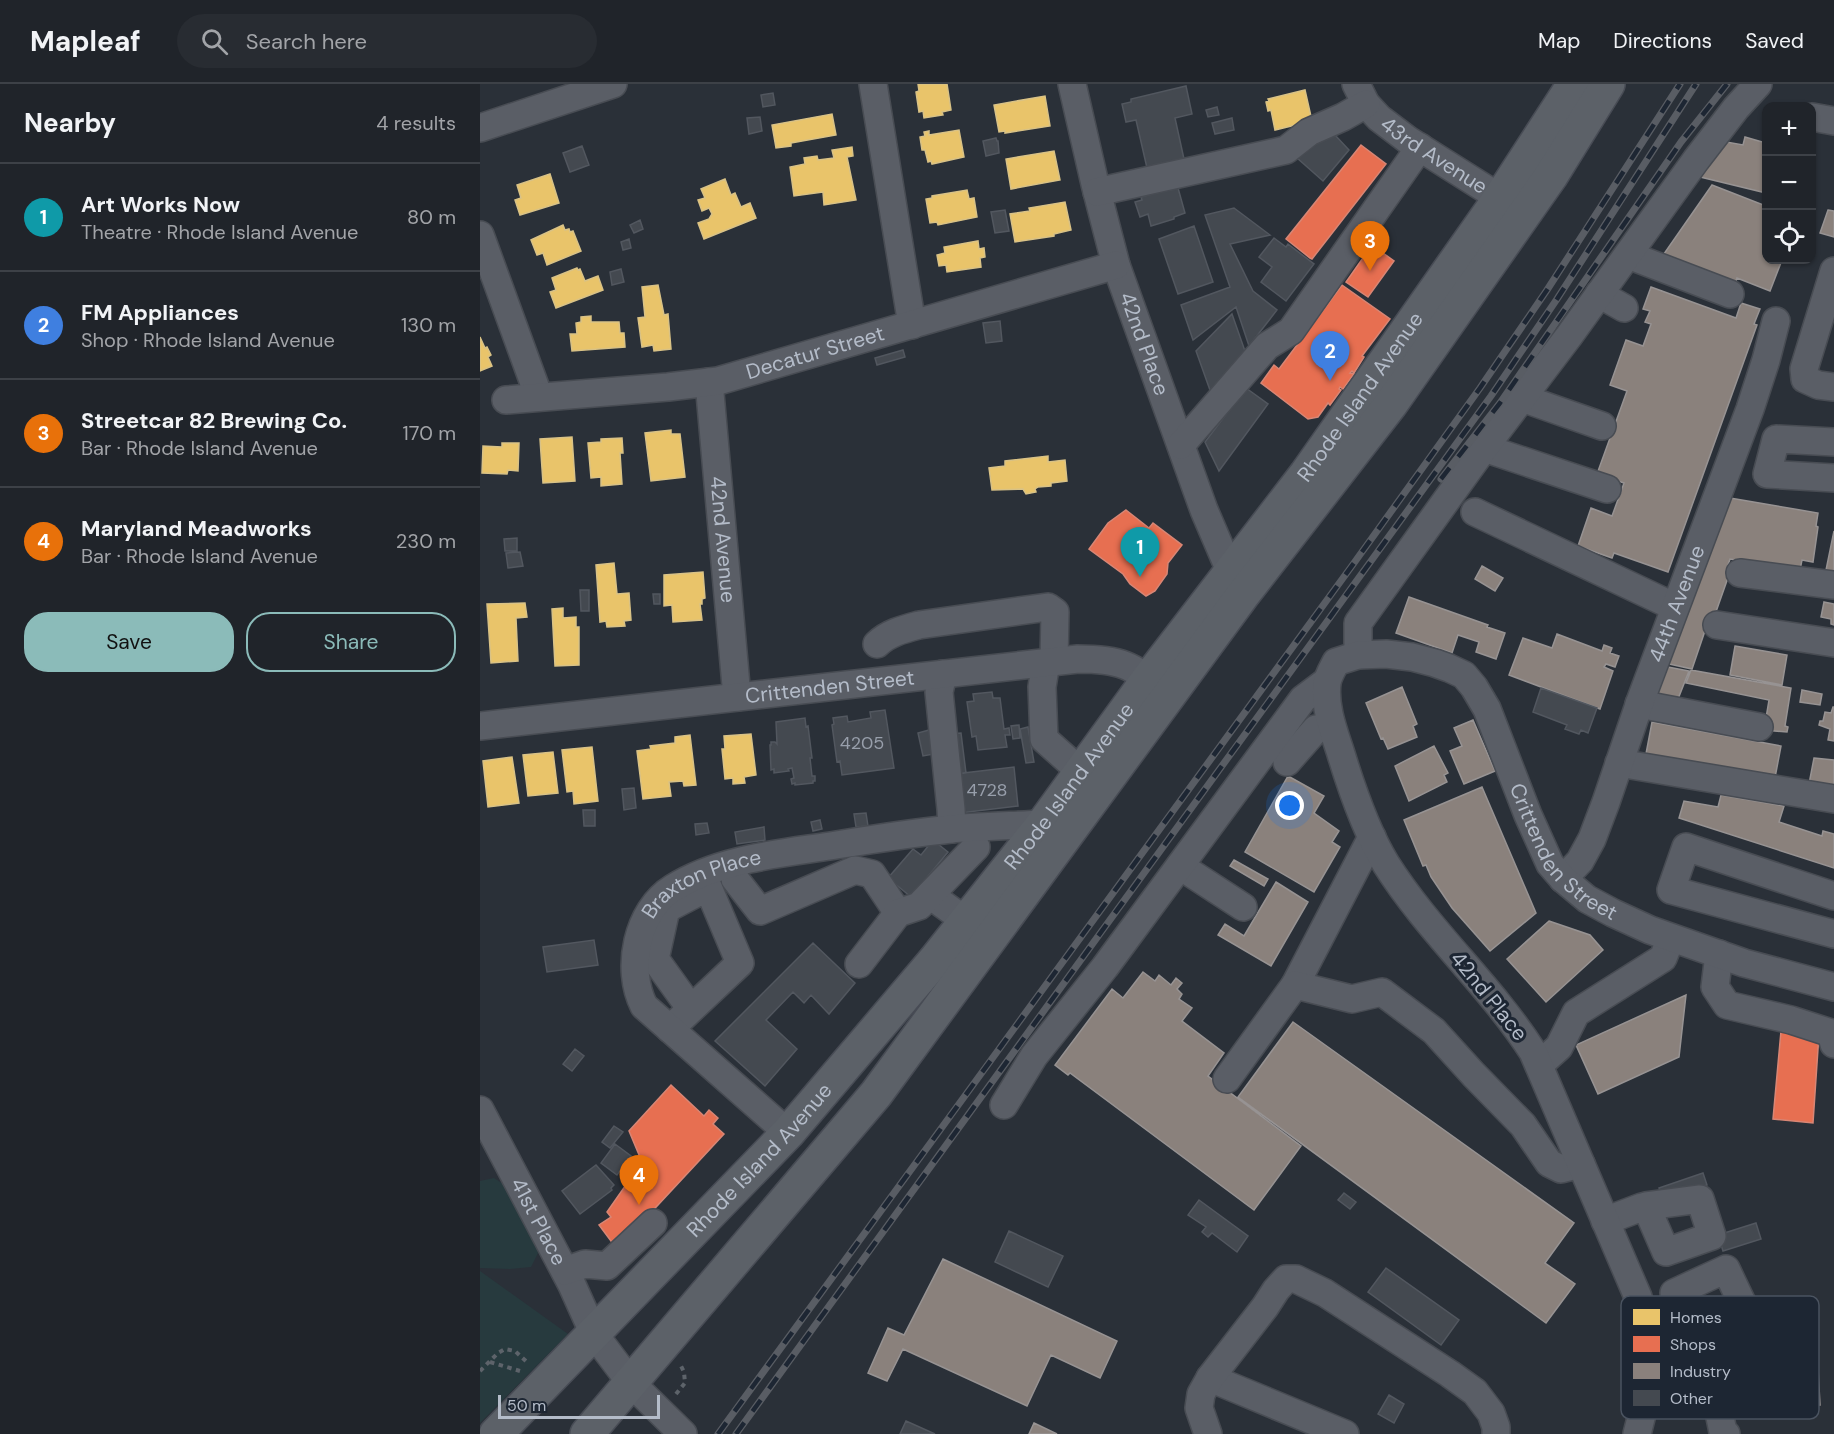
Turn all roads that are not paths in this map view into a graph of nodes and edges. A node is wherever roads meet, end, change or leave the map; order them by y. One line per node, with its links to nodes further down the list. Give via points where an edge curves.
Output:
1 (613, 84): 10 (street)
2 (873, 84): 22 (street)
3 (1072, 84): 12 (street, 42nd Place)
4 (1574, 84): 13 (main road, Rhode Island Avenue)
5 (1608, 84): 13 (main road, Rhode Island Avenue, via 1551,176)
6 (1758, 84): 15 (street)
7 (1361, 94): 11 (street, 43rd Avenue, via 1379,118); 12 (street, via 1343,117 1309,132 1286,150)
8 (1816, 118): 9 (street)
9 (1834, 121)
10 (480, 128)
11 (1420, 147): 13 (street, 43rd Avenue); 30 (street, via 1291,331 1267,346)
12 (1097, 192): 16 (street, 42nd Place)
13 (1513, 206): 36 (main road, Rhode Island Avenue, via 1391,404)
14 (480, 236): 25 (street)
15 (1628, 255): 18 (street); 19 (street)
16 (1116, 265): 22 (street, Decatur Street); 30 (street, 42nd Place)
17 (1834, 271): 24 (street, via 1804,369 1805,379)
18 (1599, 294): 20 (street); 26 (street)
19 (1730, 294)
20 (1624, 308)
21 (1776, 321): 38 (street, 44th Avenue, via 1750,410)
22 (912, 325): 23 (street, Decatur Street)
23 (709, 382): 25 (street, Decatur Street); 47 (street, 42nd Avenue)
24 (1834, 387)
25 (539, 397): 27 (street, Decatur Street)
26 (1522, 398): 28 (street); 31 (street)
27 (507, 400)
28 (1602, 426)
29 (1834, 442): 32 (street, via 1776,439 1767,474)
30 (1181, 445): 36 (street, 42nd Place)
31 (1484, 448): 33 (street); 42 (street, via 1358,624)
32 (1834, 478)
33 (1607, 489)
34 (1475, 512): 38 (street)
35 (1740, 573): 37 (street)
36 (1236, 584): 46 (main road, Rhode Island Avenue)
37 (1834, 585)
38 (1675, 607): 48 (street, 44th Avenue)
39 (1717, 625): 40 (street)
40 (1834, 643)
41 (877, 644): 43 (street, via 900,630 919,625 1048,607 1055,612)
42 (1358, 655): 45 (street, via 1336,662); 62 (street, Crittenden Street, via 1412,657 1464,675 1487,709 1540,845)
43 (1050, 662): 44 (street, Crittenden Street); 46 (street, Crittenden Street, via 1104,659 1131,667); 54 (street, via 1042,687 1044,739)
44 (944, 674): 47 (street, Crittenden Street); 57 (street, via 939,692)
45 (1327, 681): 52 (street, 42nd Place, via 1328,706); 60 (street, via 1303,699)
46 (1160, 686): 54 (main road, Rhode Island Avenue); 92 (main road, Rhode Island Avenue, via 876,1094)
47 (736, 697): 49 (street, Crittenden Street)
48 (1639, 704): 50 (street); 53 (street, 44th Avenue)
49 (480, 726)
50 (1759, 728)
51 (1301, 746): 52 (street)
52 (1338, 746): 58 (street, 42nd Place)
53 (1619, 763): 55 (street); 62 (street, 44th Avenue, via 1592,839 1580,861)
54 (1081, 772): 56 (main road, Rhode Island Avenue)
55 (1834, 799)
56 (1043, 824): 57 (street, Braxton Place); 67 (main road, Rhode Island Avenue)
57 (952, 829): 77 (street, Braxton Place, via 751,858 707,871 673,887 659,898 648,916 638,937 635,963 636,986 644,1006)
58 (1372, 837): 73 (street); 79 (street, 42nd Place, via 1420,911 1518,1029)
59 (976, 847): 63 (street)
60 (1180, 866): 65 (street); 81 (street, via 1035,1056)
61 (735, 879): 66 (street, via 760,911 855,870 872,874)
62 (1563, 879): 69 (street, Crittenden Street, via 1613,913)
63 (930, 895): 66 (street, via 919,906); 67 (street)
64 (1834, 896): 68 (street, via 1686,847 1671,890)
65 (1243, 907)
66 (898, 913): 71 (street)
67 (966, 921): 83 (main road, Rhode Island Avenue)
68 (1834, 934)
69 (1671, 938): 70 (street, Crittenden Street); 79 (street, via 1663,958 1576,1013 1559,1047)
70 (1719, 954): 72 (street, Crittenden Street); 76 (street, via 1715,987 1727,1005)
71 (859, 964)
72 (1805, 979): 74 (street, Crittenden Street); 76 (street)
73 (1295, 985): 80 (street); 84 (street, via 1352,999 1382,992 1434,1031 1523,1125 1550,1163 1561,1169)
74 (1834, 987)
75 (691, 1009): 77 (street)
76 (1791, 1020): 78 (street, via 1831,1032)
77 (670, 1029): 83 (street, Braxton Place)
78 (1834, 1044)
79 (1539, 1065): 84 (street, 42nd Place)
80 (1227, 1079)
81 (1004, 1105)
82 (480, 1110): 88 (street, 41st Place)
83 (788, 1133): 90 (main road, Rhode Island Avenue)
84 (1581, 1164): 86 (street, 42nd Place)
85 (1646, 1206): 86 (street)
86 (1605, 1221): 89 (street, 42nd Place)
87 (653, 1223): 88 (street, via 607,1266 585,1264)
88 (565, 1271): 90 (street, 41st Place)
89 (1637, 1296)
90 (594, 1334): 92 (street, 41st Place); 95 (main road, Rhode Island Avenue)
91 (1210, 1378): 98 (street, via 1200,1394 1199,1408); 99 (street); 100 (street, via 1282,1282 1296,1279 1325,1293 1475,1392 1491,1413)
92 (631, 1383): 96 (main road, Rhode Island Avenue); 97 (street, 41st Place)
93 (1640, 1419): 101 (street, 42nd Place)
94 (1719, 1419): 102 (street)
95 (496, 1434)
96 (587, 1434)
97 (683, 1434)
98 (1208, 1434)
99 (1345, 1434)
100 (1496, 1434)
101 (1637, 1434)
102 (1726, 1434)

